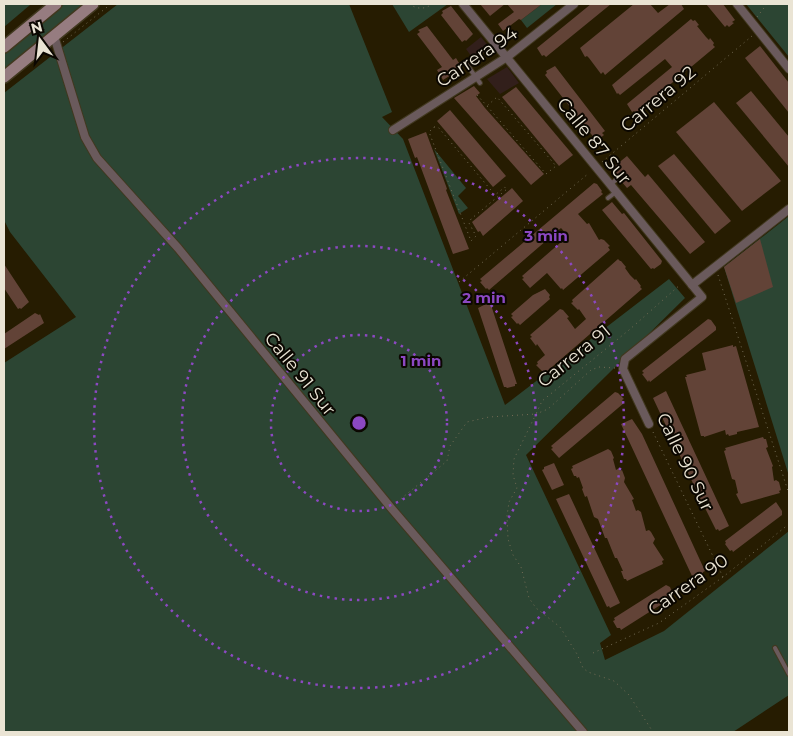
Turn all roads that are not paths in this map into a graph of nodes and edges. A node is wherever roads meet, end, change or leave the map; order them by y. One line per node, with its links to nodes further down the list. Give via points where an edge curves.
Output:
1 (56, 4): 6 (main road)
2 (93, 4): 7 (main road)
3 (462, 4): 9 (street, Calle 87 Sur)
4 (574, 4): 9 (street, Carrera 94)
5 (737, 4): 11 (street)
6 (46, 8): 8 (main road)
7 (55, 41): 12 (main road); 26 (street, Calle 91 Sur, via 85,137 97,158 178,248 392,509)
8 (4, 47)
9 (506, 57): 13 (street, Carrera 94); 16 (street, Calle 87 Sur)
10 (467, 65): 13 (lane)
11 (789, 69)
12 (4, 77)
13 (478, 80): 14 (street, Carrera 94)
14 (394, 130)
15 (618, 178): 16 (lane)
16 (610, 185): 17 (street, Calle 87 Sur)
17 (616, 192): 18 (lane); 20 (street, Calle 87 Sur)
18 (608, 198)
19 (789, 209): 20 (street, via 715,267)
20 (690, 282): 21 (street, Calle 87 Sur)
21 (702, 297): 22 (street, Carrera 91, via 625,359)
22 (623, 369): 23 (street, Calle 90 Sur)
23 (650, 424)
24 (776, 648): 25 (lane)
25 (789, 674)
26 (583, 732)

